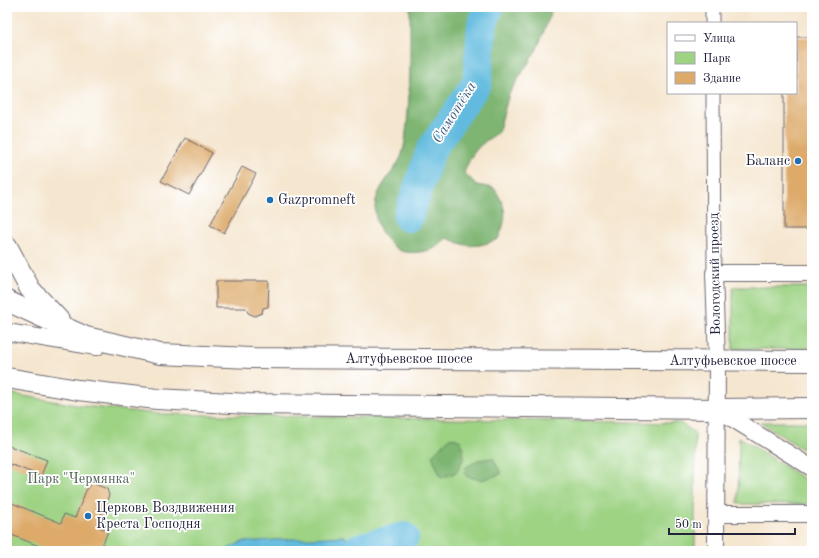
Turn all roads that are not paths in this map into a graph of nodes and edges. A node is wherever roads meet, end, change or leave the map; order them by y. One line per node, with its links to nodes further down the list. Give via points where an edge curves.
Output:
1 (712, 7): 2 (street)
2 (712, 22)
3 (712, 94): 5 (street, Вологодский проезд)
4 (7, 246): 8 (main road, via 30,289)
5 (714, 273): 6 (street); 11 (street, Вологодский проезд)
6 (812, 273)
7 (7, 301): 8 (main road)
8 (66, 327): 10 (main road, via 86,337)
9 (7, 332): 10 (street, Алтуфьевское шоссе)
10 (160, 354): 11 (main road, Алтуфьевское шоссе, via 258,358)
11 (716, 361): 12 (main road, Алтуфьевское шоссе); 15 (street, Вологодский проезд)
12 (812, 361)
13 (7, 378): 15 (main road, via 78,390 157,399 241,403)
14 (812, 408): 15 (main road)
15 (716, 409): 16 (street); 17 (street, Вологодский проезд)
16 (812, 468)
17 (716, 514): 18 (street); 19 (street, Вологодский проезд)
18 (812, 514)
19 (716, 551)

